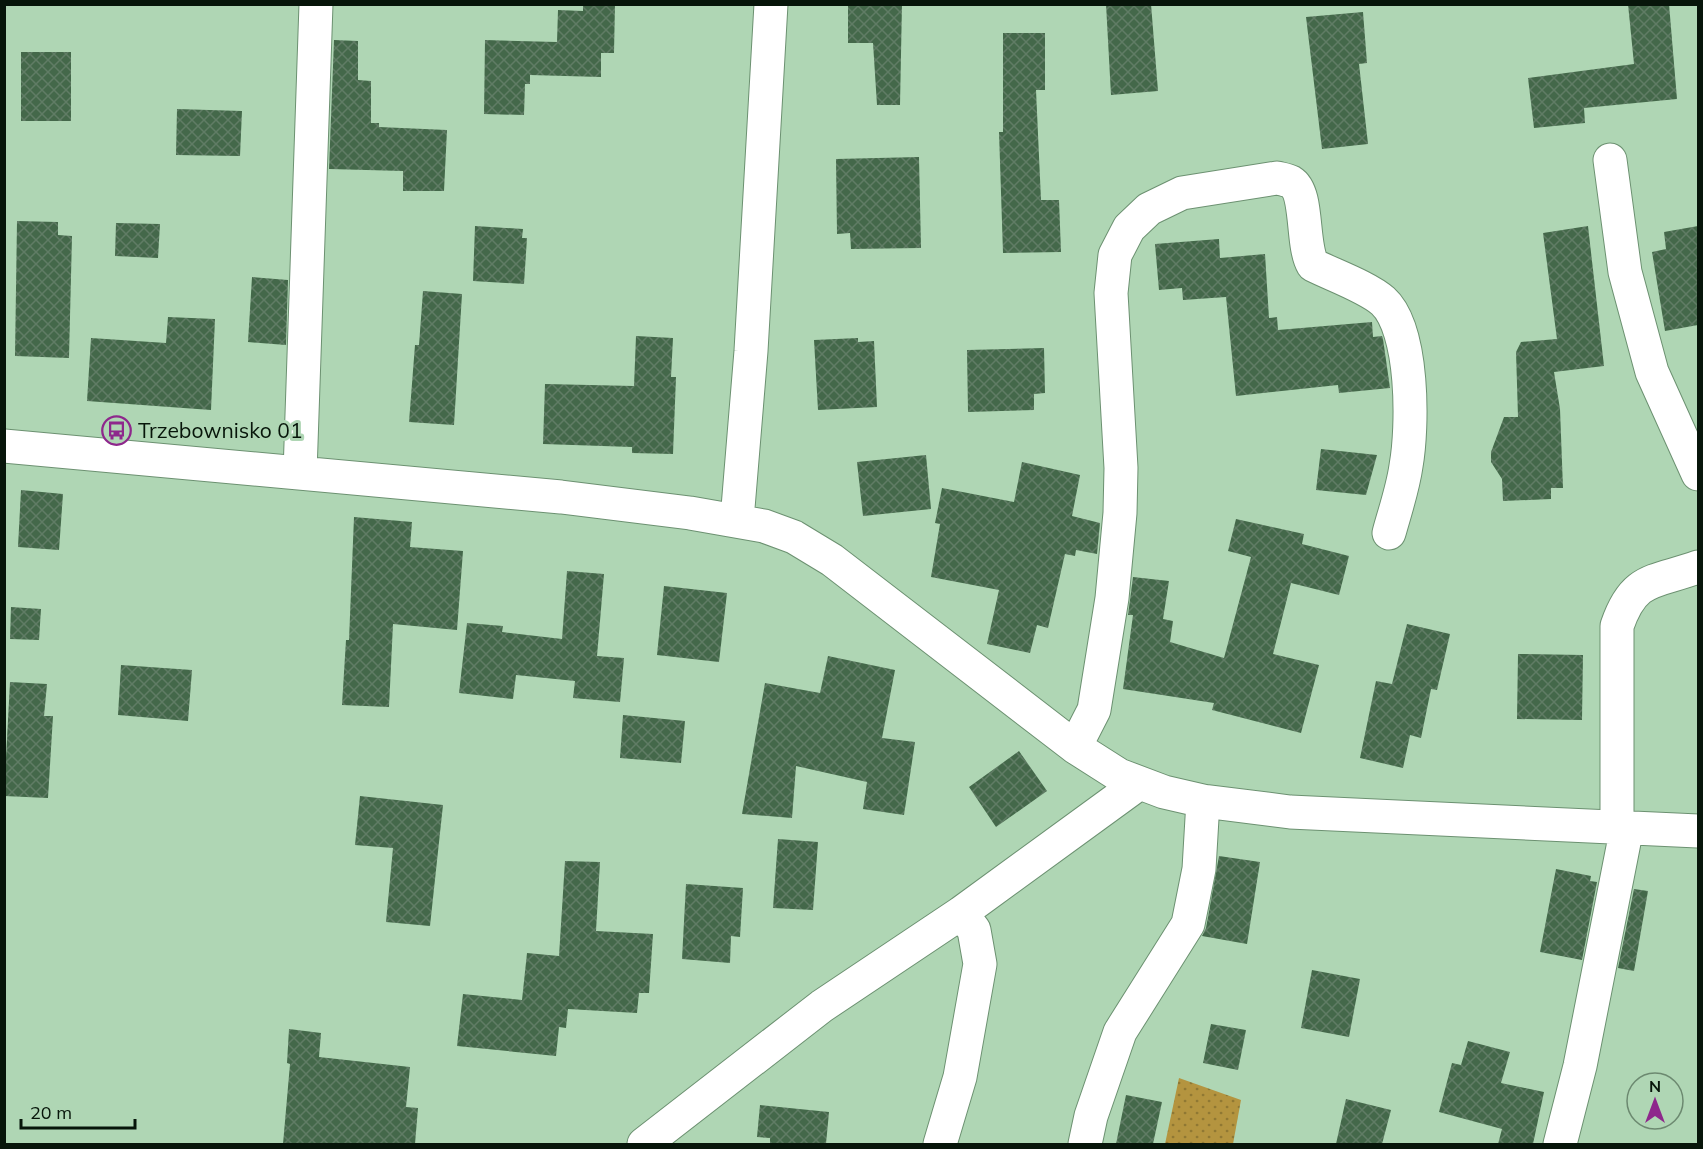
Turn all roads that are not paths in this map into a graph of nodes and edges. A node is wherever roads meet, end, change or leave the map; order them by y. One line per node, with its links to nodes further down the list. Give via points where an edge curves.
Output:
1 (316, 4): 5 (street)
2 (771, 4): 7 (street)
3 (1610, 160): 6 (street, via 1625,272 1652,372)
4 (4, 446): 5 (street)
5 (300, 473): 7 (street, via 561,497)
6 (1698, 474)
7 (737, 520): 10 (street, via 794,537 832,560)
8 (1389, 533): 10 (street, via 1407,466 1411,413 1408,366 1396,317 1382,300 1313,265 1307,255 1300,191 1291,182 1277,178 1182,193 1149,209 1129,228 1115,255 1111,293 1121,458 1120,513 1112,598 1094,710)
9 (1698, 567): 13 (street, via 1645,583 1625,601 1617,626)
10 (1075, 747): 11 (street)
11 (1138, 784): 12 (street); 15 (street)
12 (1203, 801): 13 (street, via 1339,815); 18 (street, via 1199,869 1188,924 1120,1032 1090,1116)
13 (1622, 827): 14 (street); 19 (street, via 1580,1066)
14 (1698, 831)
15 (961, 913): 16 (street, via 822,1006); 17 (street, via 974,930 980,964 960,1077)
16 (644, 1144)
17 (940, 1144)
18 (1085, 1144)
19 (1560, 1144)

